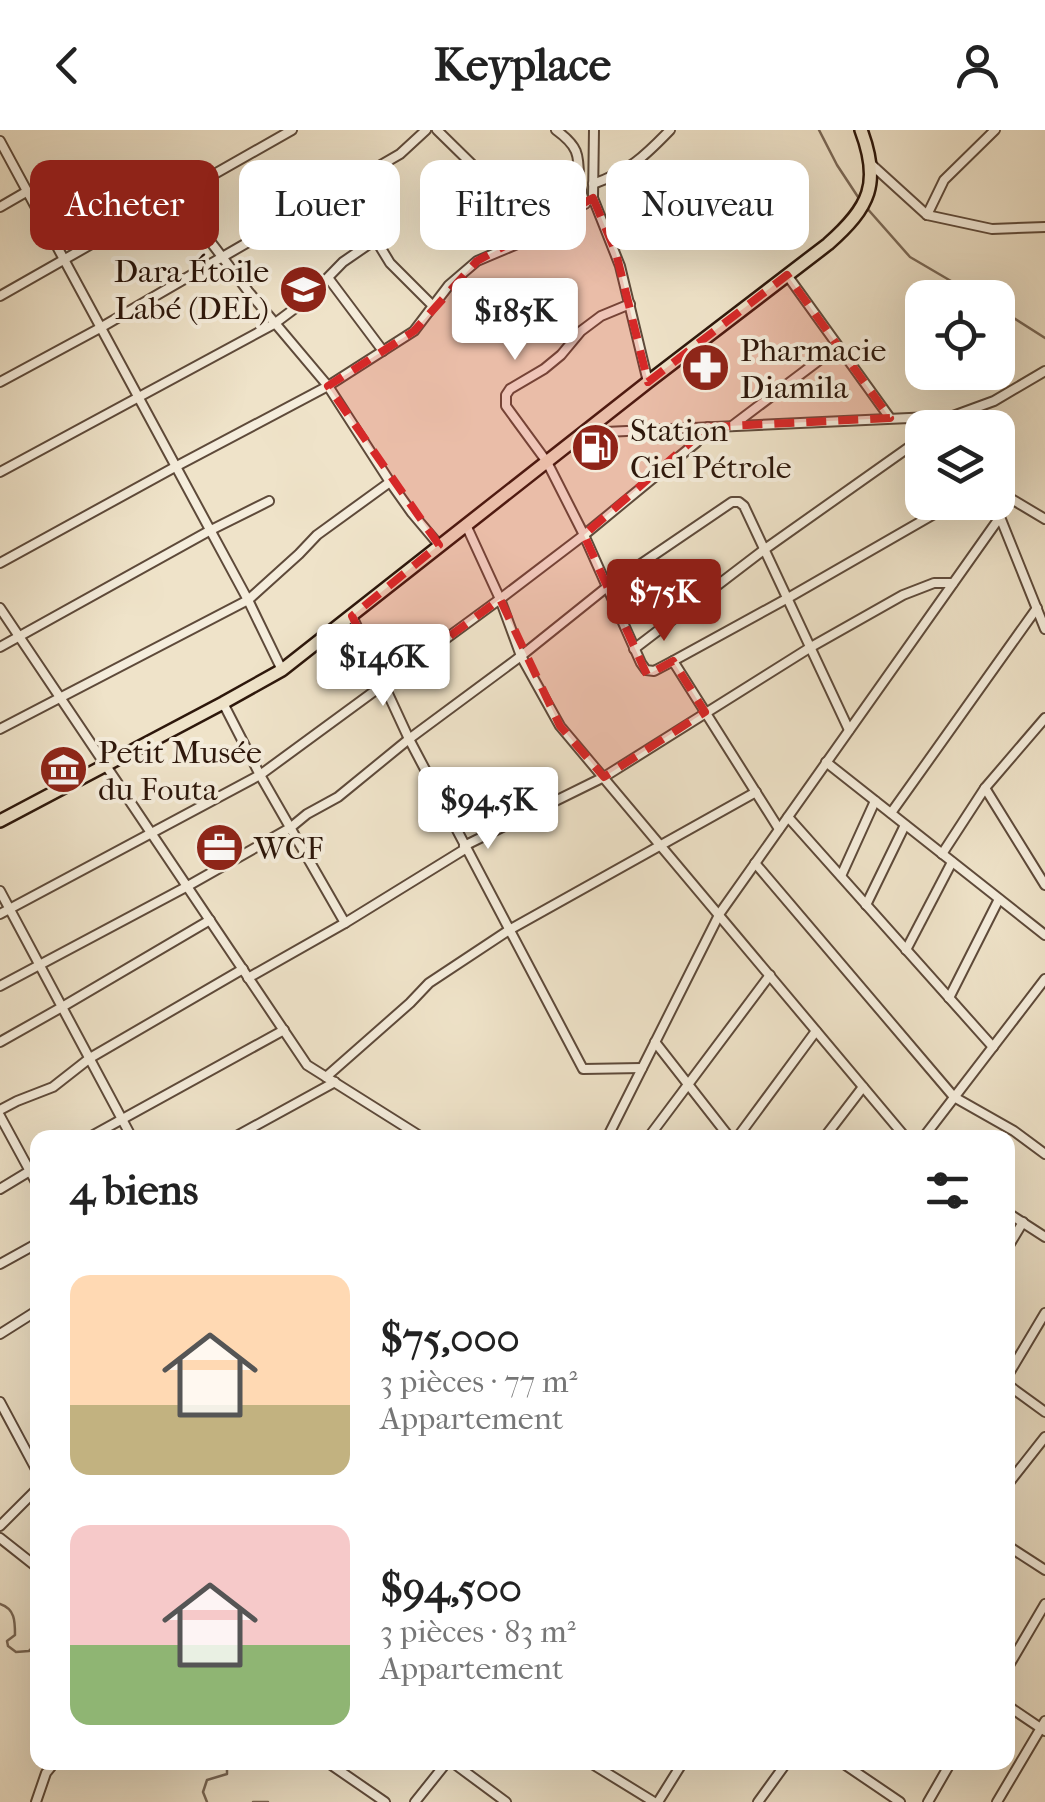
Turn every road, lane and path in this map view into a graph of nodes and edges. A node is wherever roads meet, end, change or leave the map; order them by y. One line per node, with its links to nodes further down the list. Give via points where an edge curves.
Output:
1 (292, 130): 12 (street)
2 (426, 130): 10 (street)
3 (437, 130): 11 (street)
4 (556, 130): 16 (street, via 577,150 579,181)
5 (594, 130): 14 (street)
6 (670, 130): 14 (street, via 638,162)
7 (861, 130): 13 (highway)
8 (994, 130): 19 (street, via 944,180)
9 (0, 141): 15 (street)
10 (390, 160)
11 (468, 160)
12 (219, 171)
13 (872, 171): 19 (street); 29 (highway, via 867,195 845,229)
14 (593, 184): 16 (street)
15 (26, 192): 18 (street); 28 (street)
16 (589, 201): 17 (street); 32 (street, via 616,253)
17 (586, 203)
18 (0, 207)
19 (927, 215): 20 (street, via 992,229)
20 (1045, 227)
21 (239, 249): 27 (street)
22 (80, 250): 28 (street)
23 (217, 250): 27 (street)
24 (360, 250): 30 (street)
25 (382, 250): 33 (street)
26 (502, 250): 33 (street, via 477,260)
27 (223, 258): 34 (street); 35 (street)
28 (64, 259): 31 (street); 35 (street)
29 (788, 275): 36 (street); 40 (highway)
30 (329, 278): 34 (street); 37 (street)
31 (0, 296)
32 (630, 304): 40 (street); 50 (street, via 601,316 506,396 506,406)
33 (432, 305): 37 (street, via 414,331)
34 (274, 324): 41 (street); 42 (street)
35 (100, 328): 39 (street); 42 (street)
36 (838, 346): 44 (street); 46 (street)
37 (383, 351): 41 (street)
38 (1045, 371): 43 (street)
39 (0, 382)
40 (648, 382): 48 (highway)
41 (328, 386): 51 (street); 53 (street)
42 (138, 399): 51 (street); 52 (street)
43 (969, 410)
44 (890, 418): 45 (street); 46 (street)
45 (905, 418)
46 (732, 426): 47 (street)
47 (708, 427): 48 (street); 62 (street)
48 (583, 433): 50 (highway)
49 (905, 450): 64 (street)
50 (547, 462): 60 (highway); 62 (street)
51 (175, 466): 61 (street); 65 (street)
52 (0, 472)
53 (390, 482): 63 (street); 70 (street, via 317,534)
54 (270, 501): 61 (street)
55 (1015, 501): 56 (street)
56 (1045, 519)
57 (924, 520): 68 (street)
58 (998, 520): 66 (street)
59 (1001, 520): 72 (street)
60 (466, 525): 63 (highway); 69 (street)
61 (209, 531): 70 (street); 75 (street)
62 (584, 535): 67 (street); 69 (street)
63 (439, 545): 73 (highway)
64 (765, 548): 67 (street, via 744,506 732,502); 68 (street); 78 (street)
65 (0, 563)
66 (953, 583): 77 (street, via 903,595); 88 (street)
67 (607, 587): 78 (street); 79 (street)
68 (788, 598): 77 (street); 80 (street)
69 (500, 599): 79 (street); 82 (street)
70 (248, 600): 81 (street); 83 (street)
71 (0, 608): 75 (street)
72 (1037, 608): 74 (street); 97 (street)
73 (352, 616): 81 (highway); 82 (street)
74 (1045, 628)
75 (20, 637): 76 (street); 83 (street)
76 (0, 647)
77 (811, 647): 85 (street); 88 (street)
78 (634, 649): 80 (street, via 646,670)
79 (521, 656): 89 (street); 93 (street, via 560,726)
80 (672, 661): 85 (street)
81 (282, 670): 84 (highway)
82 (384, 684): 89 (street); 92 (street)
83 (60, 698): 87 (street); 91 (street)
84 (224, 704): 91 (highway); 92 (street)
85 (705, 712): 93 (street); 95 (street)
86 (1045, 718): 94 (street)
87 (0, 729)
88 (849, 730): 90 (street)
89 (408, 738): 101 (street); 105 (street)
90 (826, 762): 96 (street); 98 (street)
91 (106, 766): 99 (highway); 103 (street)
92 (260, 775): 101 (street); 103 (street)
93 (604, 776): 104 (street); 105 (street)
94 (985, 788): 106 (street); 110 (street)
95 (756, 792): 102 (street); 104 (street)
96 (875, 800): 97 (street); 109 (street)
97 (891, 814): 100 (street)
98 (788, 816): 102 (street); 109 (street)
99 (0, 821)
100 (905, 824): 106 (street); 114 (street)
101 (290, 828): 111 (street); 119 (street)
102 (779, 829): 108 (street)
103 (151, 834): 111 (street); 115 (street)
104 (662, 845): 116 (street); 120 (street)
105 (464, 848): 119 (street); 120 (street)
106 (942, 854): 107 (street)
107 (952, 862): 113 (street); 122 (street)
108 (755, 863): 116 (street); 140 (street)
109 (841, 876): 114 (street)
110 (1045, 885)
111 (186, 887): 118 (street); 123 (street)
112 (0, 891): 115 (street)
113 (999, 899): 121 (street); 128 (street)
114 (866, 904): 122 (street)
115 (10, 909): 117 (street); 123 (street)
116 (720, 913): 125 (street); 133 (street)
117 (0, 914)
118 (210, 920): 124 (street); 129 (street)
119 (345, 923): 124 (street)
120 (509, 930): 136 (street, via 584,1069); 137 (street, via 429,983)
121 (1045, 935)
122 (906, 950): 128 (street)
123 (40, 965): 127 (street); 129 (street)
124 (246, 974): 130 (street); 135 (street)
125 (770, 975): 131 (street); 138 (street)
126 (1045, 979): 134 (street)
127 (0, 986)
128 (949, 998): 134 (street)
129 (62, 1008): 132 (street); 135 (street)
130 (284, 1030): 137 (street, via 307,1065); 142 (street)
131 (816, 1031): 139 (street); 150 (street)
132 (0, 1042)
133 (655, 1042): 136 (street); 138 (street)
134 (993, 1047): 140 (street)
135 (90, 1058): 141 (street, via 53,1087); 142 (street)
136 (642, 1068): 147 (street)
137 (330, 1079): 145 (street); 146 (street)
138 (688, 1084): 148 (street); 149 (street)
139 (863, 1086): 151 (street); 152 (street)
140 (954, 1098): 153 (street); 154 (street)
141 (0, 1113): 157 (street)
142 (122, 1118): 143 (street); 144 (street)
143 (102, 1130)
144 (128, 1130)
145 (245, 1130)
146 (411, 1130)
147 (611, 1130)
148 (654, 1130)
149 (727, 1130)
150 (740, 1130)
151 (830, 1130)
152 (899, 1130)
153 (929, 1130)
154 (1010, 1130)
155 (1015, 1133): 156 (street)
156 (1045, 1154)
157 (30, 1163)
158 (30, 1170): 159 (street)
159 (0, 1189)
160 (1015, 1217): 161 (street)
161 (1023, 1222): 162 (street); 163 (street)
162 (1015, 1235)
163 (1045, 1237)
164 (30, 1247): 165 (street)
165 (0, 1264)
166 (1045, 1313): 169 (street)
167 (30, 1315): 168 (street)
168 (0, 1334)
169 (1015, 1362)
170 (1015, 1391): 172 (street)
171 (0, 1402): 174 (street)
172 (1045, 1412)
173 (1045, 1436): 175 (street)
174 (30, 1458)
175 (1015, 1475)
176 (30, 1496): 177 (street)
177 (0, 1526)
178 (0, 1538): 180 (street)
179 (1015, 1551): 181 (street)
180 (30, 1562)
181 (1045, 1570)
182 (1045, 1604): 183 (street)
183 (1015, 1656)
184 (1015, 1710): 185 (street)
185 (1044, 1727): 203 (street)
186 (49, 1770): 195 (street)
187 (338, 1770): 196 (street)
188 (442, 1770): 197 (street)
189 (460, 1770): 198 (street)
190 (604, 1770): 199 (street)
191 (678, 1770): 199 (street)
192 (782, 1770): 200 (street)
193 (853, 1770): 201 (street)
194 (946, 1770): 202 (street)
195 (36, 1802)
196 (384, 1802)
197 (415, 1802)
198 (506, 1802)
199 (656, 1802)
200 (758, 1802)
201 (900, 1802)
202 (928, 1802)
203 (996, 1802)

